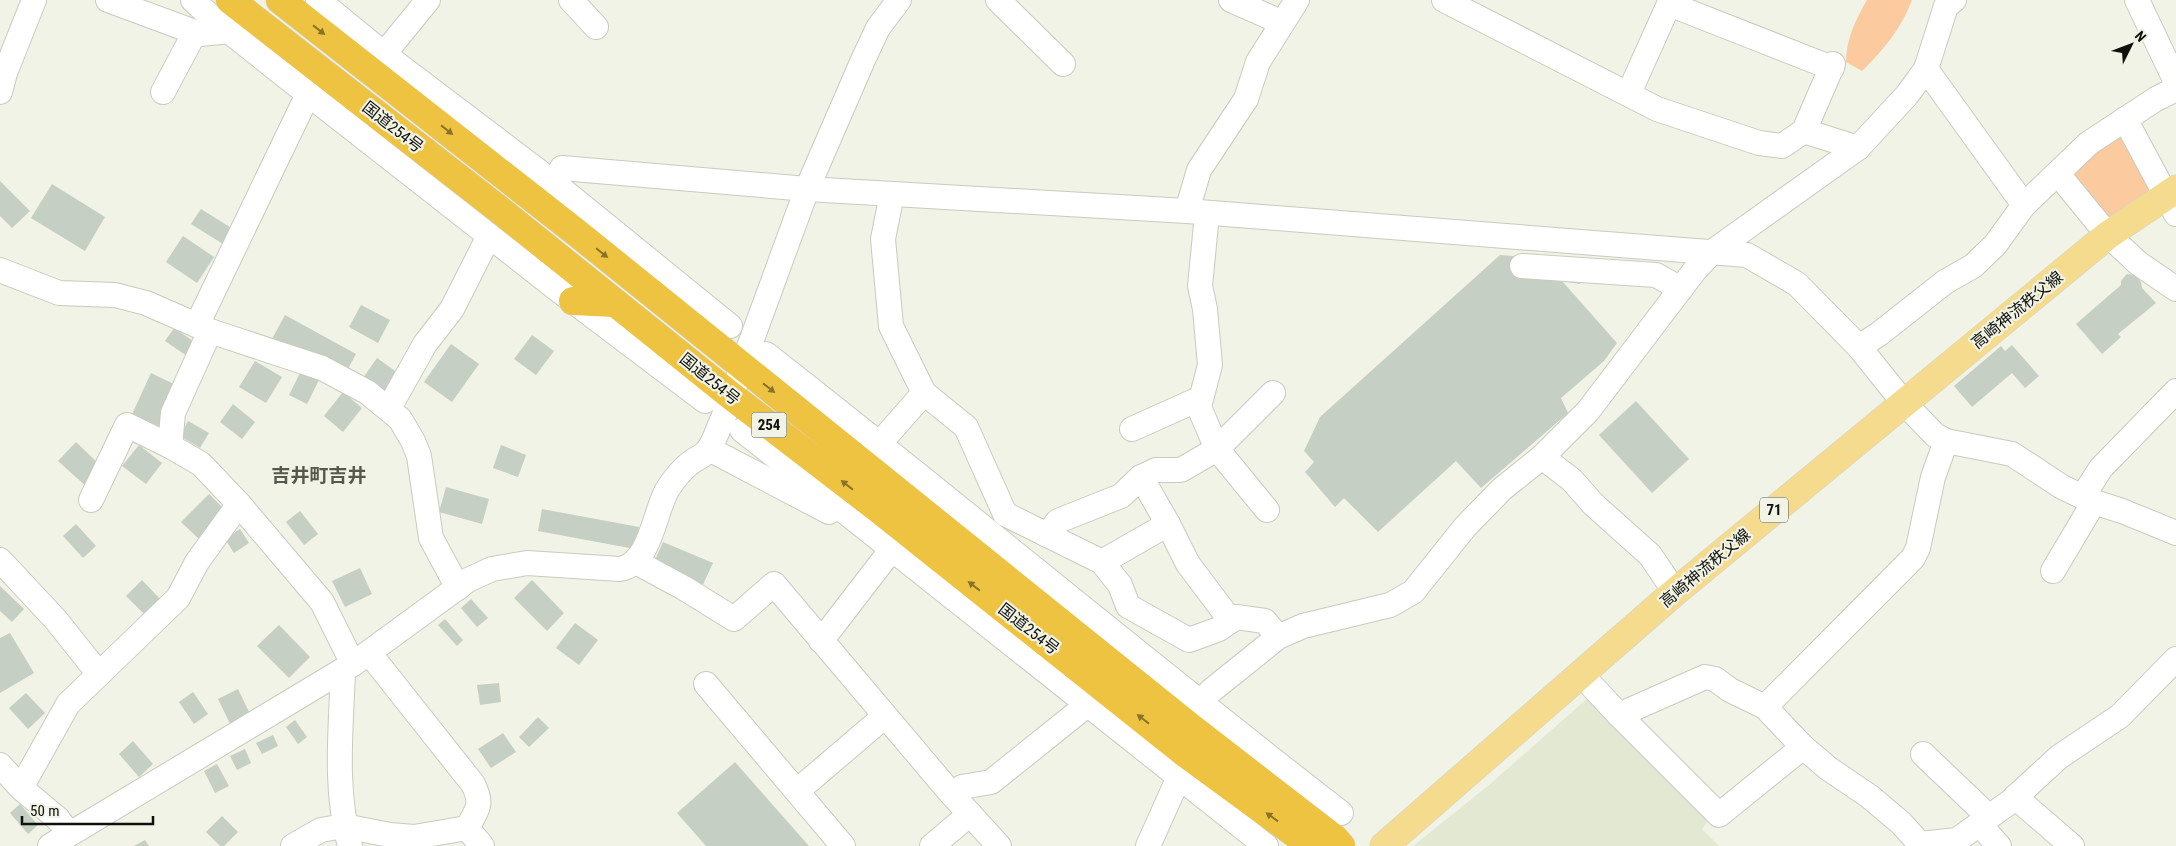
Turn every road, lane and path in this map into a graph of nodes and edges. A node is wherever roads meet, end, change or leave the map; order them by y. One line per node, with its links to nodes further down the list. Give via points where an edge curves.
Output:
1 (34, 0): 23 (street)
2 (193, 0): 15 (street)
3 (280, 0): 37 (highway, 国道254号 / 254, one-way to 37)
4 (318, 0): 18 (street)
5 (428, 0): 18 (street)
6 (571, 0): 17 (street)
7 (899, 0): 32 (street, via 878,28)
8 (998, 0): 19 (street)
9 (1231, 0): 16 (street)
10 (1297, 0): 16 (street)
11 (1444, 0): 25 (street)
12 (2137, 0): 21 (street)
13 (117, 1): 15 (street)
14 (1947, 2): 20 (street)
15 (209, 20): 24 (street); 26 (street, via 231,31); 46 (highway, 国道254号 / 254, via 493,205)
16 (1282, 22): 36 (street, via 1258,62 1246,99 1199,170)
17 (596, 26)
18 (384, 54): 31 (street)
19 (1063, 64)
20 (1926, 69): 29 (street); 35 (street)
21 (2176, 82)
22 (2176, 89): 27 (street)
23 (0, 92)
24 (163, 92)
25 (1629, 93): 28 (street, via 1657,109 1759,143 1782,146); 28 (street, via 1669,4 1833,66)
26 (308, 94): 39 (street); 48 (street)
27 (2125, 119): 30 (street, via 2089,143); 34 (street)
28 (1804, 131): 29 (street)
29 (1858, 148): 40 (street)
30 (2058, 174): 35 (street); 38 (street)
31 (554, 183): 32 (street, via 562,168); 37 (street); 47 (street)
32 (807, 189): 33 (street); 51 (street)
33 (892, 194): 36 (street); 53 (street, via 883,239 891,326)
34 (2173, 199): 38 (main road, 高崎神流秩父線 / 71)
35 (2024, 206): 49 (street, via 1995,245 1973,266 1945,282)
36 (1197, 213): 40 (street); 56 (street, via 1200,286 1210,365)
37 (577, 233): 51 (highway, 国道254号 / 254, one-way to 51)
38 (2108, 235): 44 (street, via 2138,263); 57 (main road, 高崎神流秩父線 / 71)
39 (490, 236): 45 (street); 58 (street, via 452,309 425,344)
40 (1712, 252): 43 (street); 49 (street, via 1747,255 1797,284)
41 (1522, 266): 43 (street, via 1656,275)
42 (0, 270): 48 (street, via 59,294 115,295 146,302)
43 (1681, 289): 67 (street, via 1588,411)
44 (2176, 289)
45 (573, 301): 46 (highway); 55 (street)
46 (615, 303): 55 (highway, 国道254号 / 254)
47 (730, 326)
48 (204, 328): 58 (street, via 322,368 368,392); 63 (street, via 173,413)
49 (1859, 347): 57 (street)
50 (766, 354): 64 (street)
51 (741, 366): 55 (street); 61 (highway, 国道254号 / 254, one-way to 61)
52 (2176, 390): 69 (street, via 2101,468)
53 (924, 393): 64 (street); 77 (street, via 966,427 1005,514)
54 (1273, 393): 65 (street)
55 (718, 398): 66 (street, via 723,418); 73 (highway, 国道254号 / 254, one-way to 55)
56 (1201, 398): 59 (street); 65 (street, via 1199,407)
57 (1904, 404): 62 (street, via 1935,435); 84 (main road, 高崎神流秩父線 / 71)
58 (389, 408): 83 (street, via 407,430 419,456 431,538)
59 (1132, 429)
60 (742, 430): 72 (street)
61 (829, 435): 64 (street); 95 (highway, 国道254号 / 254)
62 (1946, 441): 69 (street, via 2012,454 2062,487); 94 (street, via 1933,477 1913,558)
63 (170, 446): 70 (street, via 127,425); 71 (street, via 201,464)
64 (884, 447): 95 (street)
65 (1217, 449): 68 (street, via 1180,470 1156,470); 74 (street)
66 (709, 450): 72 (street, via 832,513); 80 (street, via 677,476 667,490)
67 (1542, 457): 84 (street, via 1572,480 1593,504 1650,555); 86 (street, via 1477,514 1413,592 1390,604 1303,626)
68 (1141, 477): 75 (street); 77 (street, via 1121,496 1058,521)
69 (2088, 499): 76 (street); 82 (street)
70 (91, 500)
71 (239, 504): 89 (street, via 322,602); 91 (street, via 198,562 178,598)
72 (838, 504): 78 (street)
73 (877, 508): 78 (street); 102 (highway, 国道254号 / 254, one-way to 73)
74 (1267, 510)
75 (1168, 524): 81 (street); 85 (street, via 1188,564)
76 (2176, 533)
77 (1047, 535): 81 (street)
78 (895, 551): 87 (street); 93 (street)
79 (0, 560): 91 (street, via 56,620)
80 (636, 562): 83 (street, via 620,569 536,563 512,565 492,569); 87 (street, via 734,619 774,584)
81 (1102, 562): 85 (street, via 1120,584 1128,606 1188,640 1219,630)
82 (2053, 571)
83 (458, 588): 89 (street)
84 (1676, 592): 90 (main road, 高崎神流秩父線 / 71)
85 (1231, 621): 86 (street, via 1236,617 1265,621)
86 (1278, 637): 95 (street, via 1212,690)
87 (821, 641): 97 (street)
88 (2176, 659): 107 (street, via 2120,716 2059,757)
89 (355, 663): 111 (street, via 473,784 479,803); 112 (street, via 339,775); 113 (street)
90 (1580, 673): 96 (street); 123 (main road, 高崎神流秩父線 / 71)
91 (99, 674): 104 (street, via 68,704)
92 (706, 684): 105 (street)
93 (1087, 704): 100 (street); 106 (street, via 991,782 962,787)
94 (1764, 707): 96 (street, via 1705,676); 98 (street)
95 (1194, 715): 109 (street); 122 (highway, 国道254号 / 254)
96 (1619, 715): 98 (street, via 1719,815)
97 (885, 716): 105 (street); 106 (street)
98 (1803, 747): 110 (street, via 1869,796 1920,844 1957,840)
99 (1923, 754): 110 (street)
100 (1160, 763): 102 (street); 103 (street)
101 (0, 765): 104 (street)
102 (1208, 770): 121 (highway, 国道254号 / 254, one-way to 102)
103 (1179, 778): 119 (street); 120 (street)
104 (21, 788): 113 (street, via 58,819)
105 (797, 792): 116 (street)
106 (952, 795): 108 (street)
107 (2015, 797): 110 (street); 125 (street)
108 (970, 814): 117 (street); 118 (street)
109 (1341, 814)
110 (1984, 820): 124 (street)
111 (467, 828): 112 (street, via 414,837); 115 (street)
112 (347, 836): 114 (street, via 321,830)
113 (71, 839)
114 (293, 846)
115 (482, 846)
116 (843, 846)
117 (932, 846)
118 (999, 846)
119 (1148, 846)
120 (1266, 846)
121 (1312, 846)
122 (1342, 846)
123 (1384, 846)
124 (1999, 846)
125 (2072, 846)

